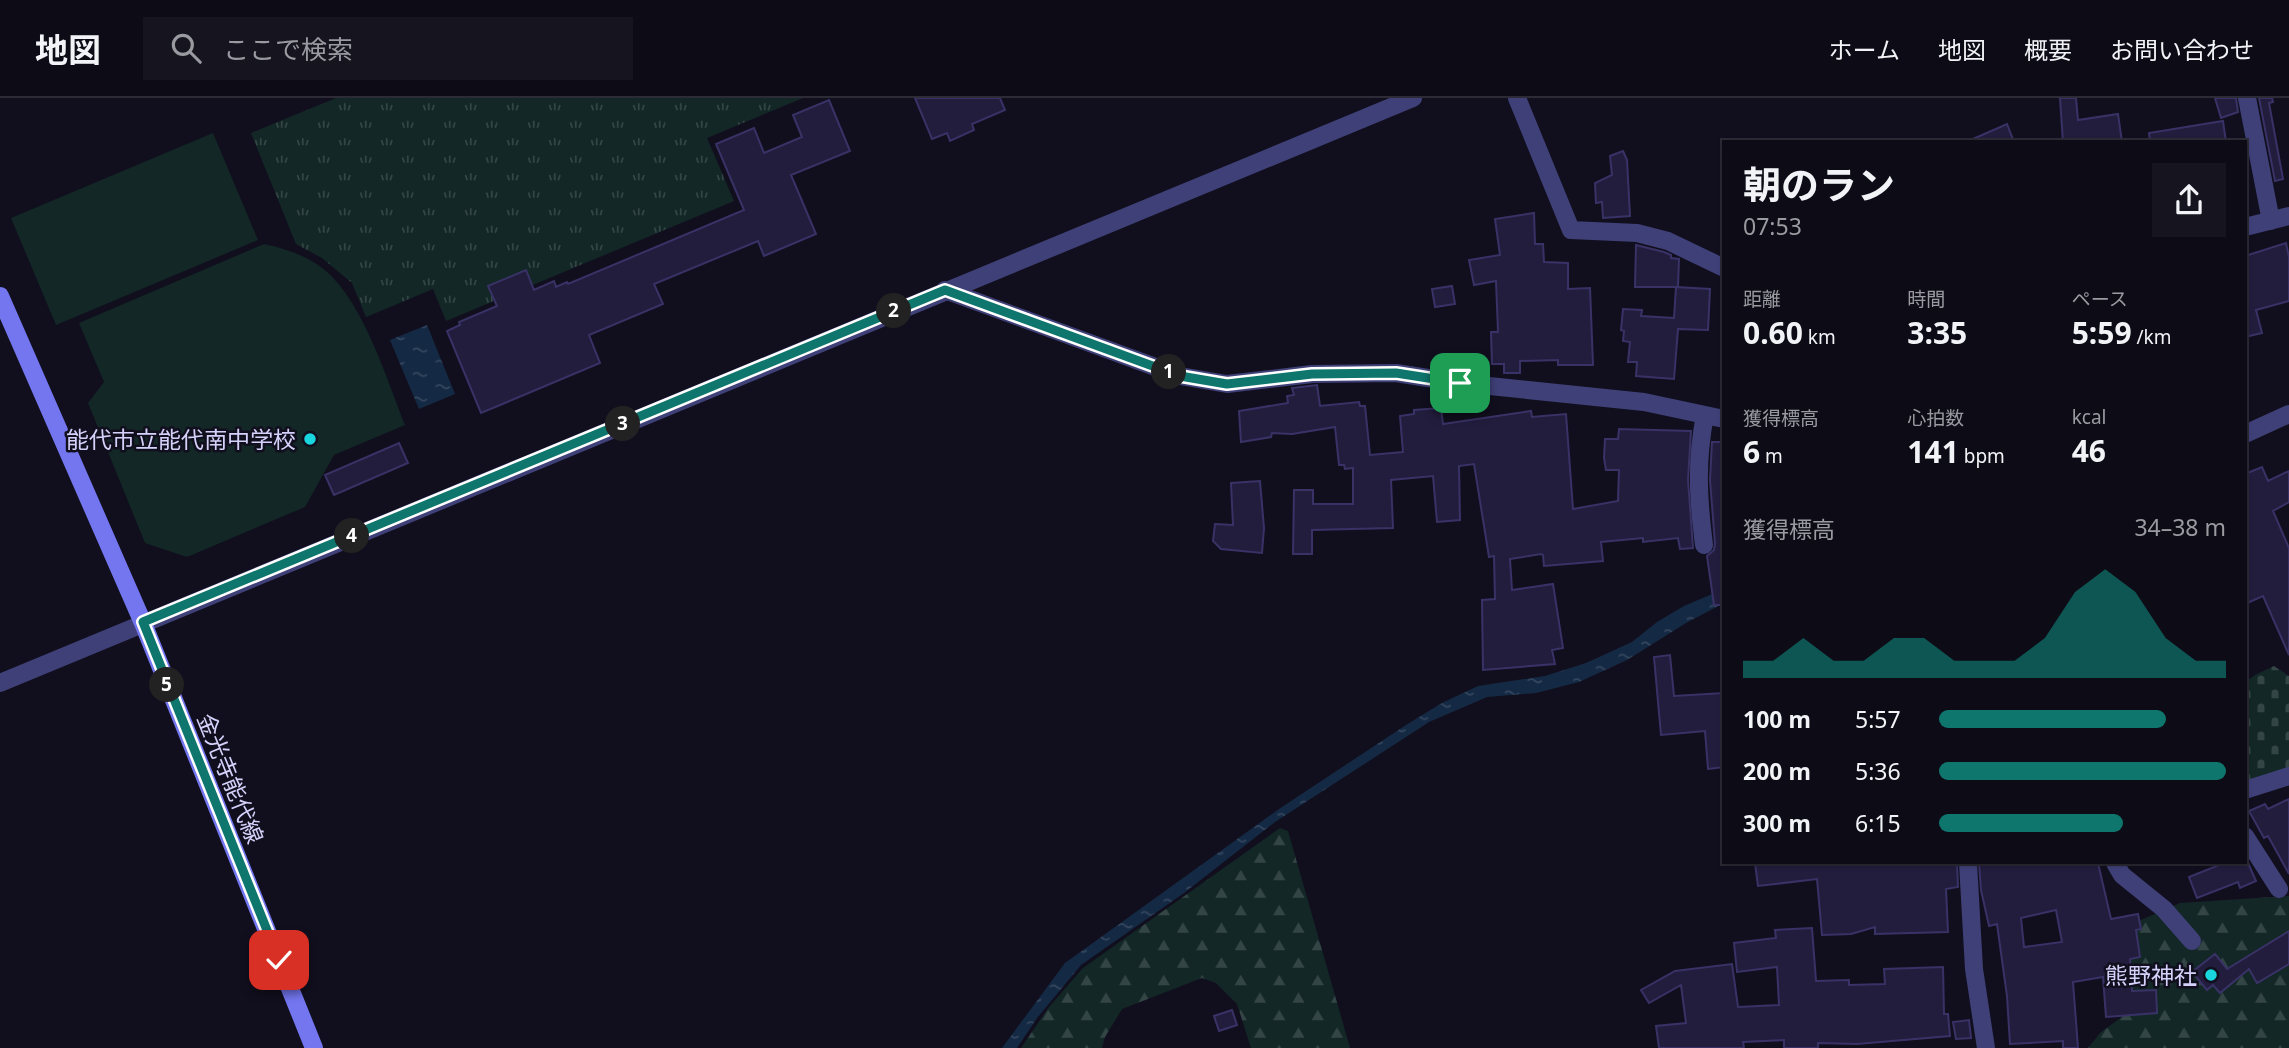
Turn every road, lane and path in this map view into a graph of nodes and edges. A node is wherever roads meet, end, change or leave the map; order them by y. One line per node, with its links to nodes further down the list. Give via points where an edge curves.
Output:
1 (1413, 98): 8 (street)
2 (1517, 98): 7 (street, via 1571,230 1637,233 1668,241)
3 (2247, 98): 5 (street)
4 (2289, 216): 5 (street)
5 (2270, 220): 6 (street)
6 (2247, 226)
7 (1722, 267)
8 (945, 290): 11 (street, via 1180,376 1227,384 1312,374 1396,373 1644,402); 15 (street)
9 (0, 296): 15 (main road, 金光寺能代線)
10 (2289, 414): 13 (street)
11 (1705, 415): 12 (street); 14 (street, via 1698,490)
12 (1722, 419)
13 (2247, 433)
14 (1704, 545)
15 (143, 622): 16 (street); 24 (main road, 金光寺能代線)
16 (0, 683)
17 (2289, 776): 18 (street)
18 (2247, 789)
19 (2247, 839): 22 (street)
20 (1968, 864): 25 (street, via 1974,969)
21 (2116, 864): 23 (street)
22 (2279, 889)
23 (2192, 941)
24 (314, 1048)
25 (1986, 1048)

